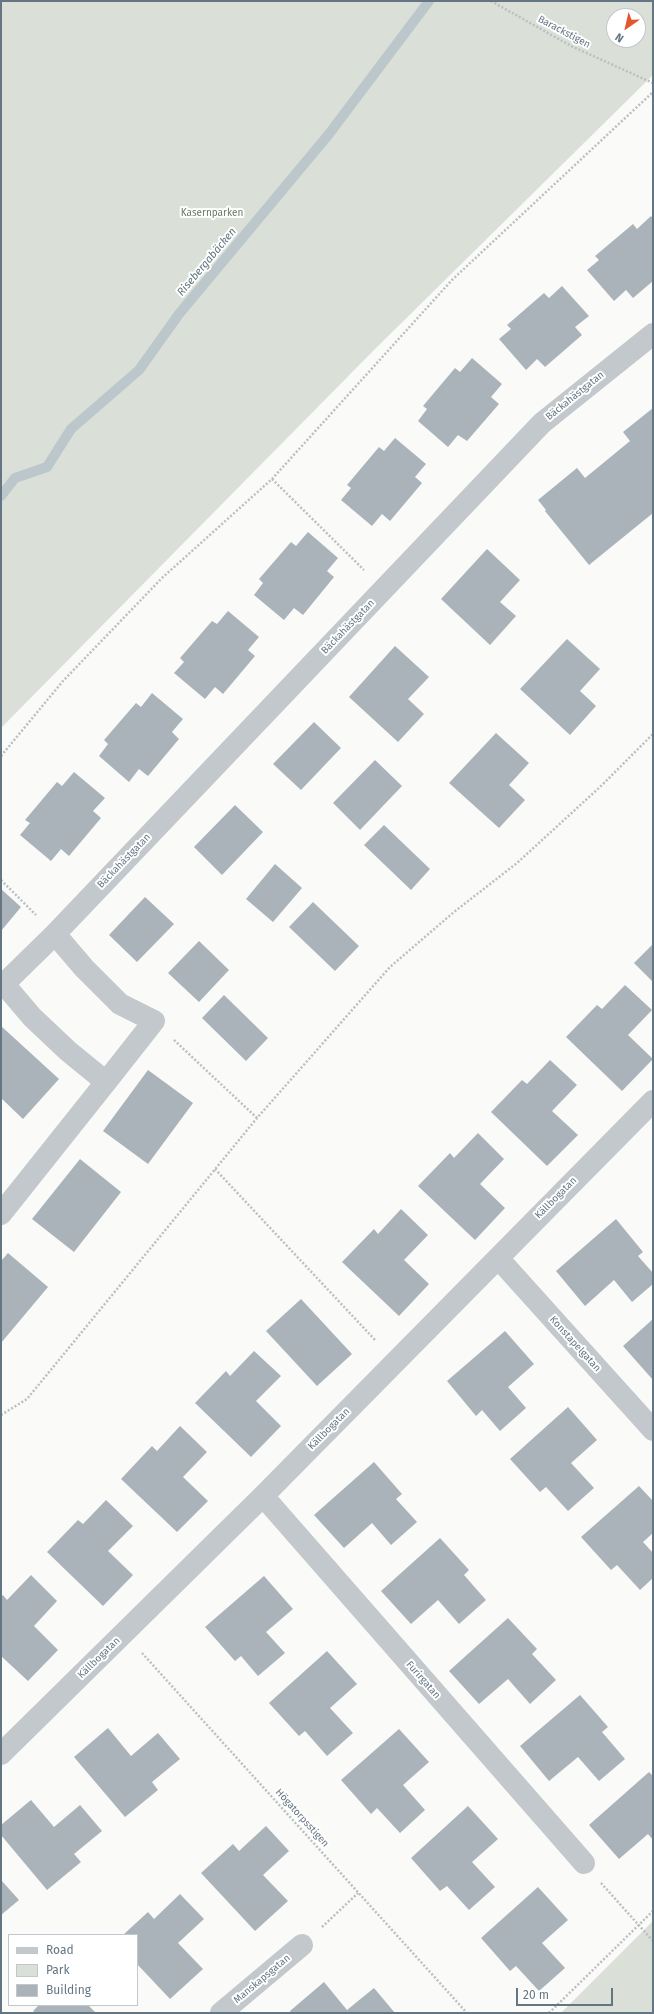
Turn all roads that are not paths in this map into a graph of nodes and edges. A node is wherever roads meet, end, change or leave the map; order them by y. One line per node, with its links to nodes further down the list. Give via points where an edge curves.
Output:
1 (653, 334): 2 (street, Bäckahästgatan, via 542,423)
2 (55, 934): 3 (street, Bäckahästgatan); 4 (street, via 120,1004 154,1021)
3 (3, 985): 4 (street, Bäckahästgatan, via 68,1051)
4 (106, 1082): 6 (street)
5 (653, 1101): 7 (street, Källbogatan)
6 (1, 1214)
7 (498, 1258): 8 (street, Konstapelgatan); 9 (street, Källbogatan)
8 (653, 1430)
9 (263, 1496): 10 (street, Källbogatan); 11 (street, Furirgatan)
10 (1, 1754)
11 (584, 1863)
12 (302, 1945): 13 (street, Manskapsgatan)
13 (221, 2013)

